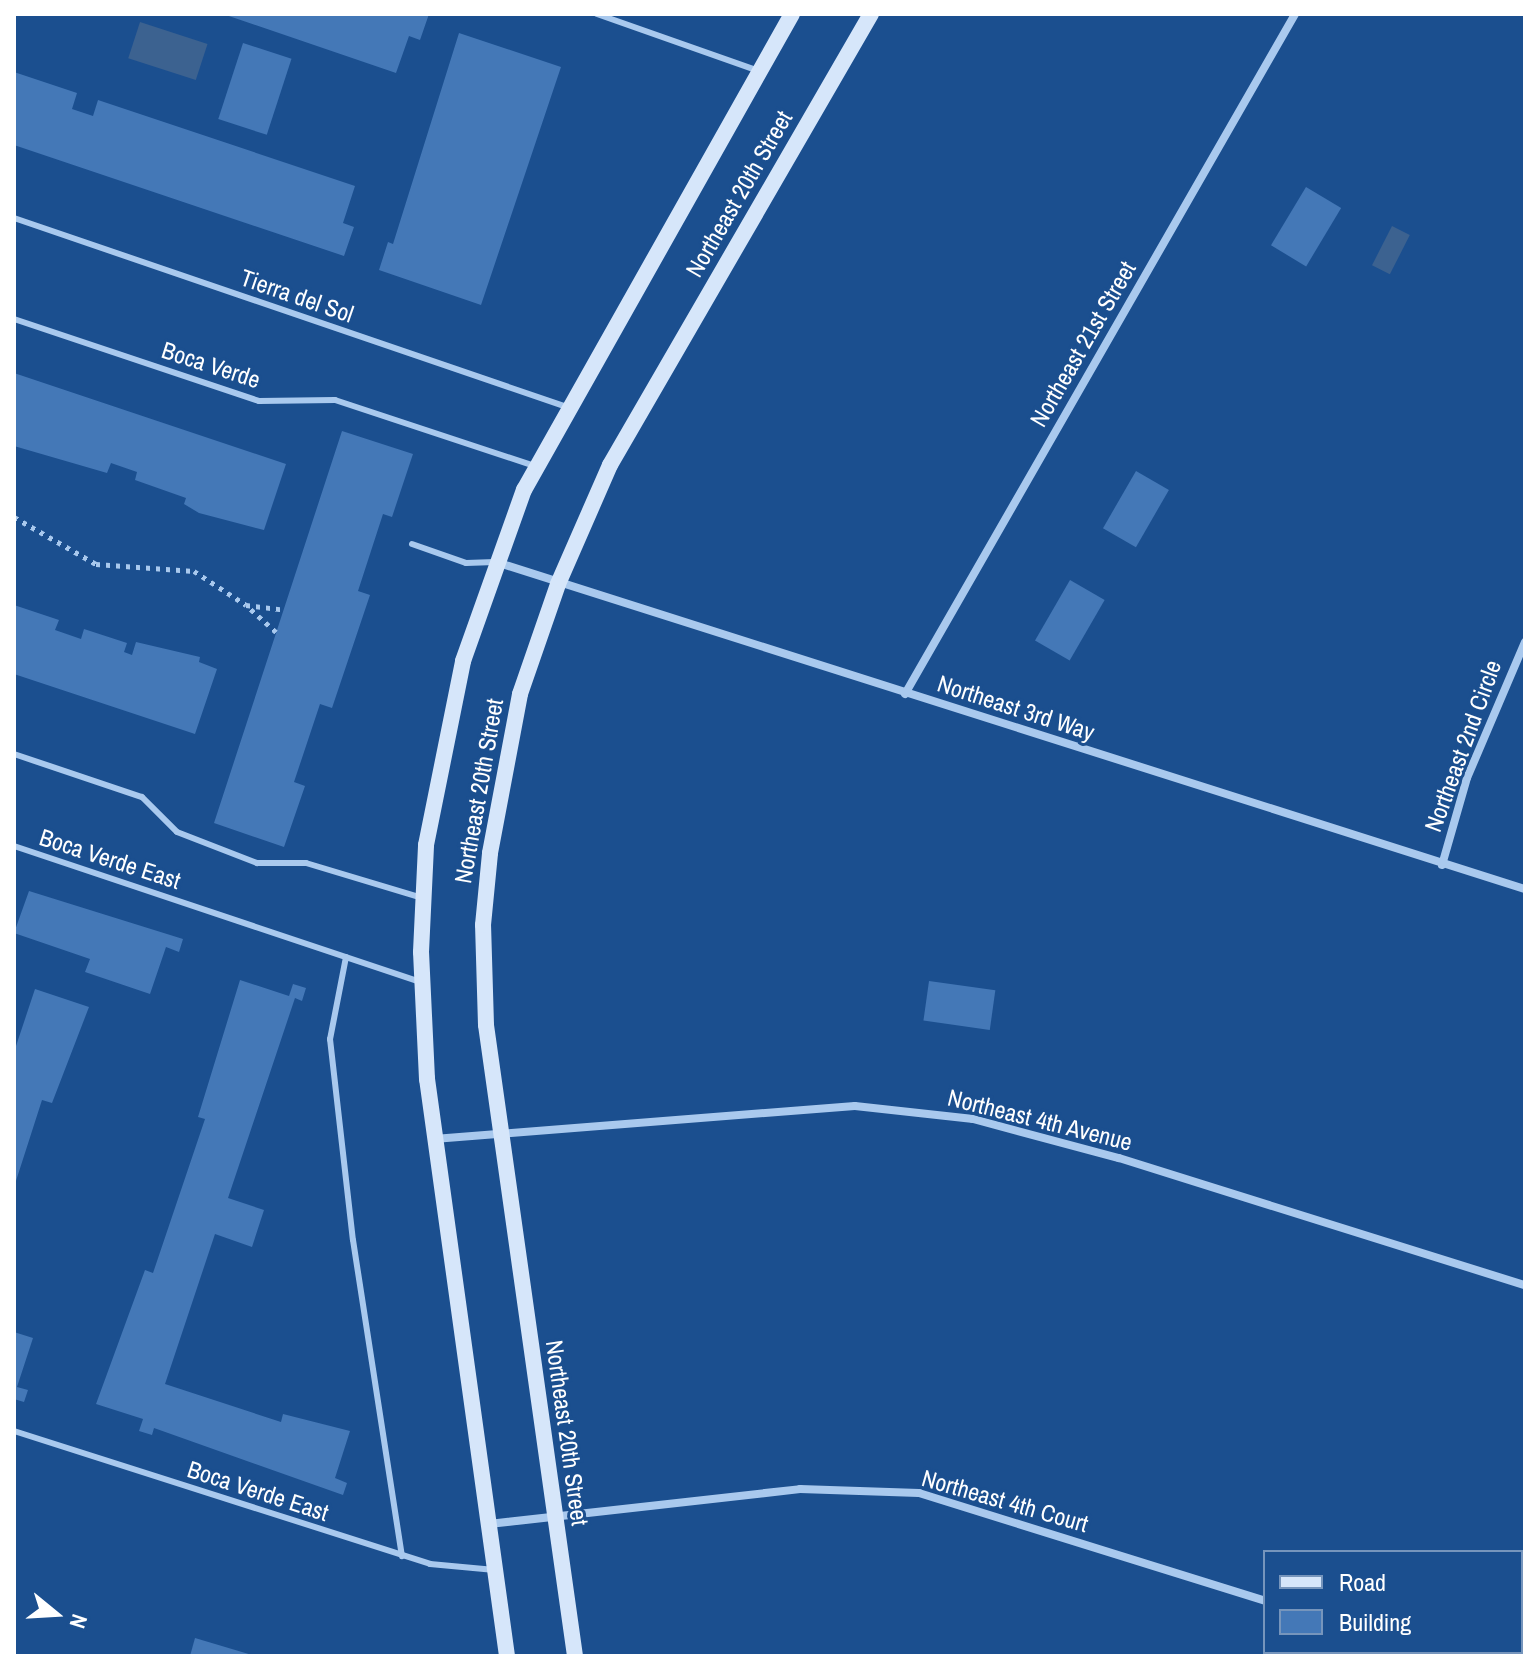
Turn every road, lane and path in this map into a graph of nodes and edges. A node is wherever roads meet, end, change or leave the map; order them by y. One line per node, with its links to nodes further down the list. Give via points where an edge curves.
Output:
1 (597, 14): 5 (lane)
2 (792, 14): 5 (street, Northeast 20th Street)
3 (871, 14): 13 (street, Northeast 20th Street, via 610,465)
4 (1295, 14): 18 (street, Northeast 21st Street)
5 (759, 71): 8 (street, Northeast 20th Street)
6 (14, 218): 8 (lane, Tierra del Sol)
7 (14, 319): 9 (lane, Boca Verde, via 259,401 335,400)
8 (569, 408): 9 (street, Northeast 20th Street)
9 (537, 466): 12 (street, Northeast 20th Street)
10 (14, 517): 14 (path, via 96,564 194,571)
11 (412, 544): 12 (lane, via 466,563)
12 (495, 562): 13 (street, Northeast 3rd Way); 23 (street, Northeast 20th Street, via 447,728)
13 (558, 584): 18 (street, Northeast 3rd Way); 26 (street, Northeast 20th Street, via 520,694 490,853 483,925 486,1025)
14 (246, 605): 15 (path); 16 (path)
15 (284, 610)
16 (276, 632)
17 (1525, 642): 21 (street, Northeast 2nd Circle, via 1467,778)
18 (905, 694): 21 (street, Northeast 3rd Way)
19 (14, 754): 23 (lane, via 142,797 177,832 257,863 306,863)
20 (14, 846): 24 (lane, Boca Verde East)
21 (1442, 865): 22 (street, Northeast 3rd Way)
22 (1525, 889)
23 (423, 898): 25 (street, Northeast 20th Street)
24 (346, 957): 25 (lane, Boca Verde East); 32 (lane, via 330,1039 353,1240)
25 (422, 982): 27 (street, Northeast 20th Street)
26 (501, 1136): 27 (street, Northeast 4th Avenue); 28 (street, Northeast 4th Avenue, via 717,1113 855,1106 973,1119); 30 (street, Northeast 20th Street)
27 (434, 1139): 31 (street, Northeast 20th Street)
28 (1525, 1285)
29 (14, 1431): 32 (lane, Boca Verde East)
30 (555, 1515): 31 (street, Northeast 4th Court); 34 (street, Northeast 4th Court, via 800,1489 919,1493); 36 (street, Northeast 20th Street)
31 (488, 1524): 33 (street, Northeast 20th Street)
32 (402, 1556): 33 (lane, Boca Verde East)
33 (495, 1570): 35 (street, Northeast 20th Street)
34 (1263, 1600)
35 (507, 1656)
36 (575, 1656)

